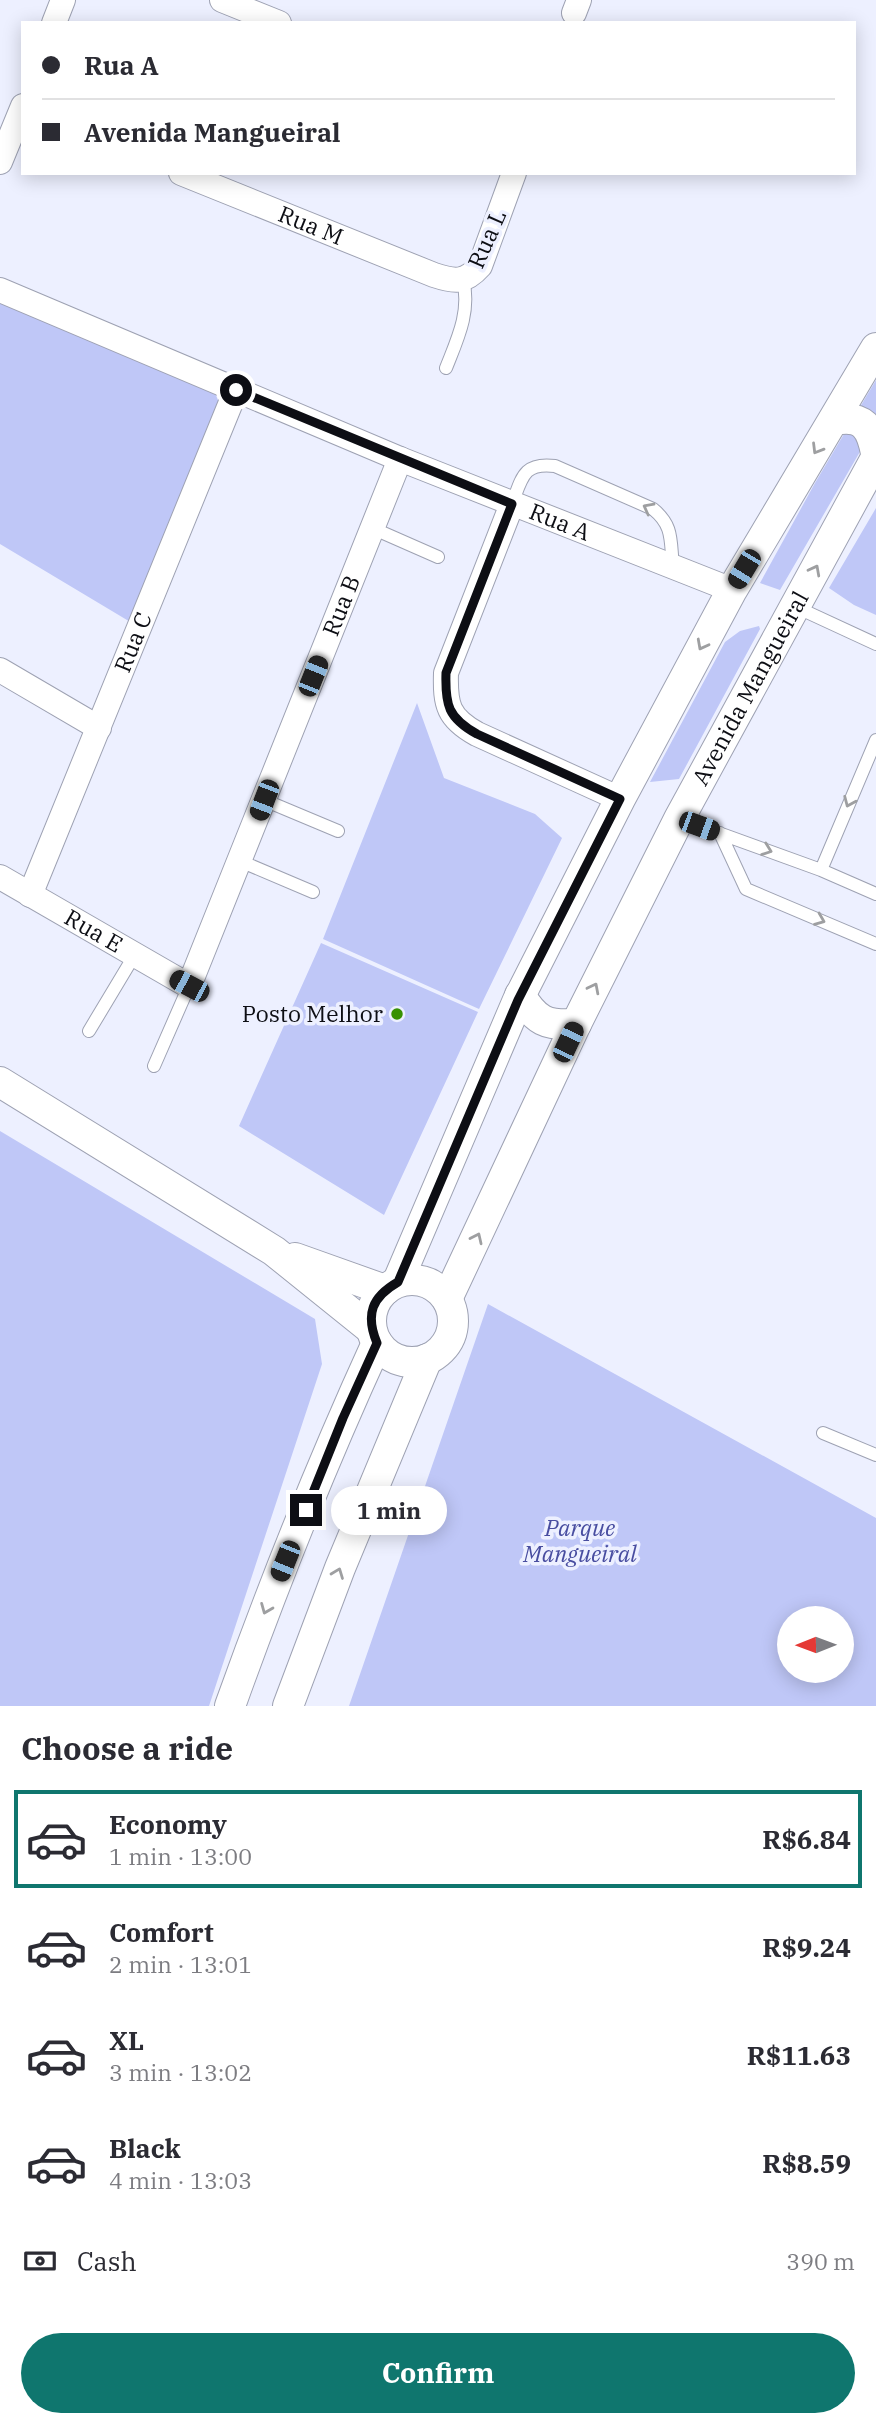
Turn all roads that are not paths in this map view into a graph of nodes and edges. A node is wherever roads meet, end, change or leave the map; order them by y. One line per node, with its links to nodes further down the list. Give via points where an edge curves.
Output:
1 (63, 0): 3 (street)
2 (222, 0): 4 (street)
3 (55, 21)
4 (274, 21)
5 (21, 110): 6 (street)
6 (0, 162)
7 (186, 175): 9 (street, Rua M)
8 (513, 175): 9 (street, Rua L, via 480,266 472,275)
9 (453, 279): 12 (lane, via 467,293 466,308)
10 (0, 290): 13 (street, Rua A)
11 (876, 348): 14 (street)
12 (446, 368)
13 (236, 390): 16 (street, Rua A); 25 (street, Rua C)
14 (835, 419): 15 (street, via 857,420 867,427); 21 (street, one-way to 21)
15 (876, 456): 22 (street, Avenida Mangueiral, one-way to 15)
16 (400, 459): 17 (street, Rua A); 18 (street, Rua B)
17 (512, 504): 20 (street, Rua A); 20 (lane, one-way to 17, via 665,519 653,509 555,466 533,467 523,475); 27 (street, via 446,673 450,712 459,725)
18 (372, 528): 19 (lane); 28 (street, Rua B)
19 (438, 557)
20 (673, 566): 21 (street, Rua A)
21 (732, 590): 27 (street, one-way to 27)
22 (796, 607): 23 (lane); 29 (street, Avenida Mangueiral)
23 (876, 644)
24 (0, 670): 25 (street)
25 (99, 728): 37 (street, Rua C)
26 (876, 740): 33 (lane, one-way to 33)
27 (620, 799): 41 (street)
28 (264, 800): 30 (lane); 32 (street, Rua B)
29 (679, 819): 31 (lane); 42 (street, Avenida Mangueiral, one-way to 29)
30 (338, 831)
31 (720, 833): 33 (lane, one-way to 33); 38 (lane, one-way to 38, via 746,889)
32 (240, 861): 35 (lane); 40 (street, Rua B)
33 (821, 870): 36 (lane)
34 (0, 877): 37 (street, Rua E)
35 (313, 892)
36 (876, 894)
37 (30, 895): 39 (street, Rua E)
38 (876, 944)
39 (134, 956): 40 (street, Rua E); 43 (lane)
40 (189, 986): 44 (lane)
41 (520, 995): 42 (street, via 535,1017 559,1025); 47 (street)
42 (576, 1024): 48 (street, Avenida Mangueiral, one-way to 42)
43 (89, 1031)
44 (154, 1066)
45 (0, 1082): 46 (street)
46 (274, 1251): 47 (street); 49 (street)
47 (391, 1286): 48 (street, via 411,1279 425,1281); 49 (street, via 376,1301 371,1315)
48 (447, 1299): 50 (street, via 453,1327 439,1352)
49 (374, 1336): 50 (street, via 399,1360); 53 (street, one-way to 53)
50 (427, 1360): 54 (street, one-way to 50)
51 (823, 1433): 52 (lane)
52 (876, 1455)
53 (230, 1706)
54 (288, 1706)

